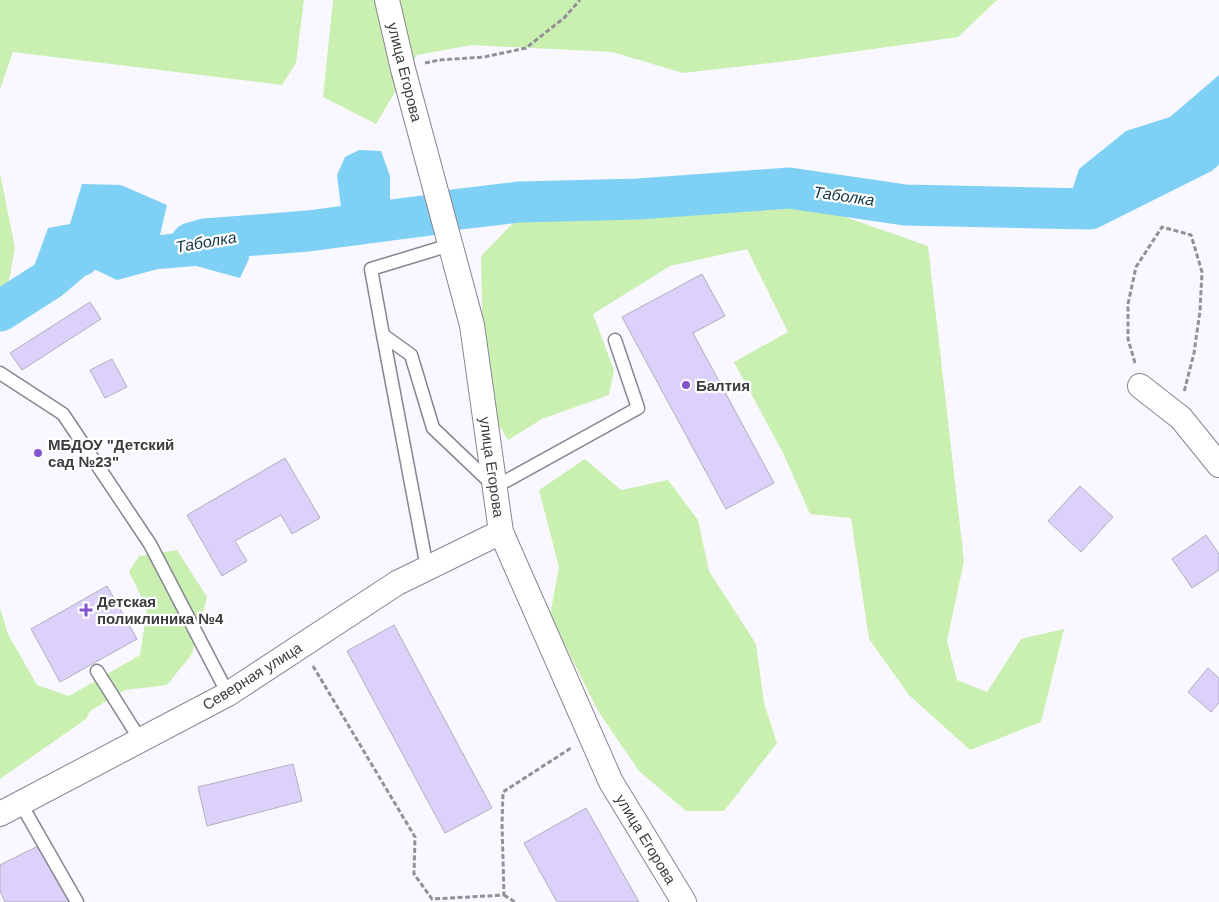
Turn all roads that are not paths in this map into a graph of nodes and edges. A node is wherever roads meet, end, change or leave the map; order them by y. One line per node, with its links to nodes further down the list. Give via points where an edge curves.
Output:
1 (387, 0): 2 (street, улица Егорова)
2 (450, 245): 3 (lane, via 371,270); 8 (street, улица Егорова, via 472,325)
3 (383, 335): 8 (lane, via 410,355 433,428); 10 (lane)
4 (615, 340): 8 (lane, via 638,408)
5 (0, 373): 12 (lane, via 64,414 150,544)
6 (1140, 386): 7 (street, via 1181,418)
7 (1219, 465)
8 (495, 487): 9 (street, улица Егорова)
9 (501, 532): 10 (street, Северная улица); 17 (street, улица Егорова, via 611,782)
10 (427, 568): 12 (street, Северная улица, via 397,583)
11 (97, 671): 13 (lane)
12 (228, 694): 13 (street, Северная улица)
13 (141, 740): 14 (street, Северная улица)
14 (22, 804): 15 (street, Северная улица); 16 (lane)
15 (0, 814)
16 (77, 902)
17 (684, 902)

